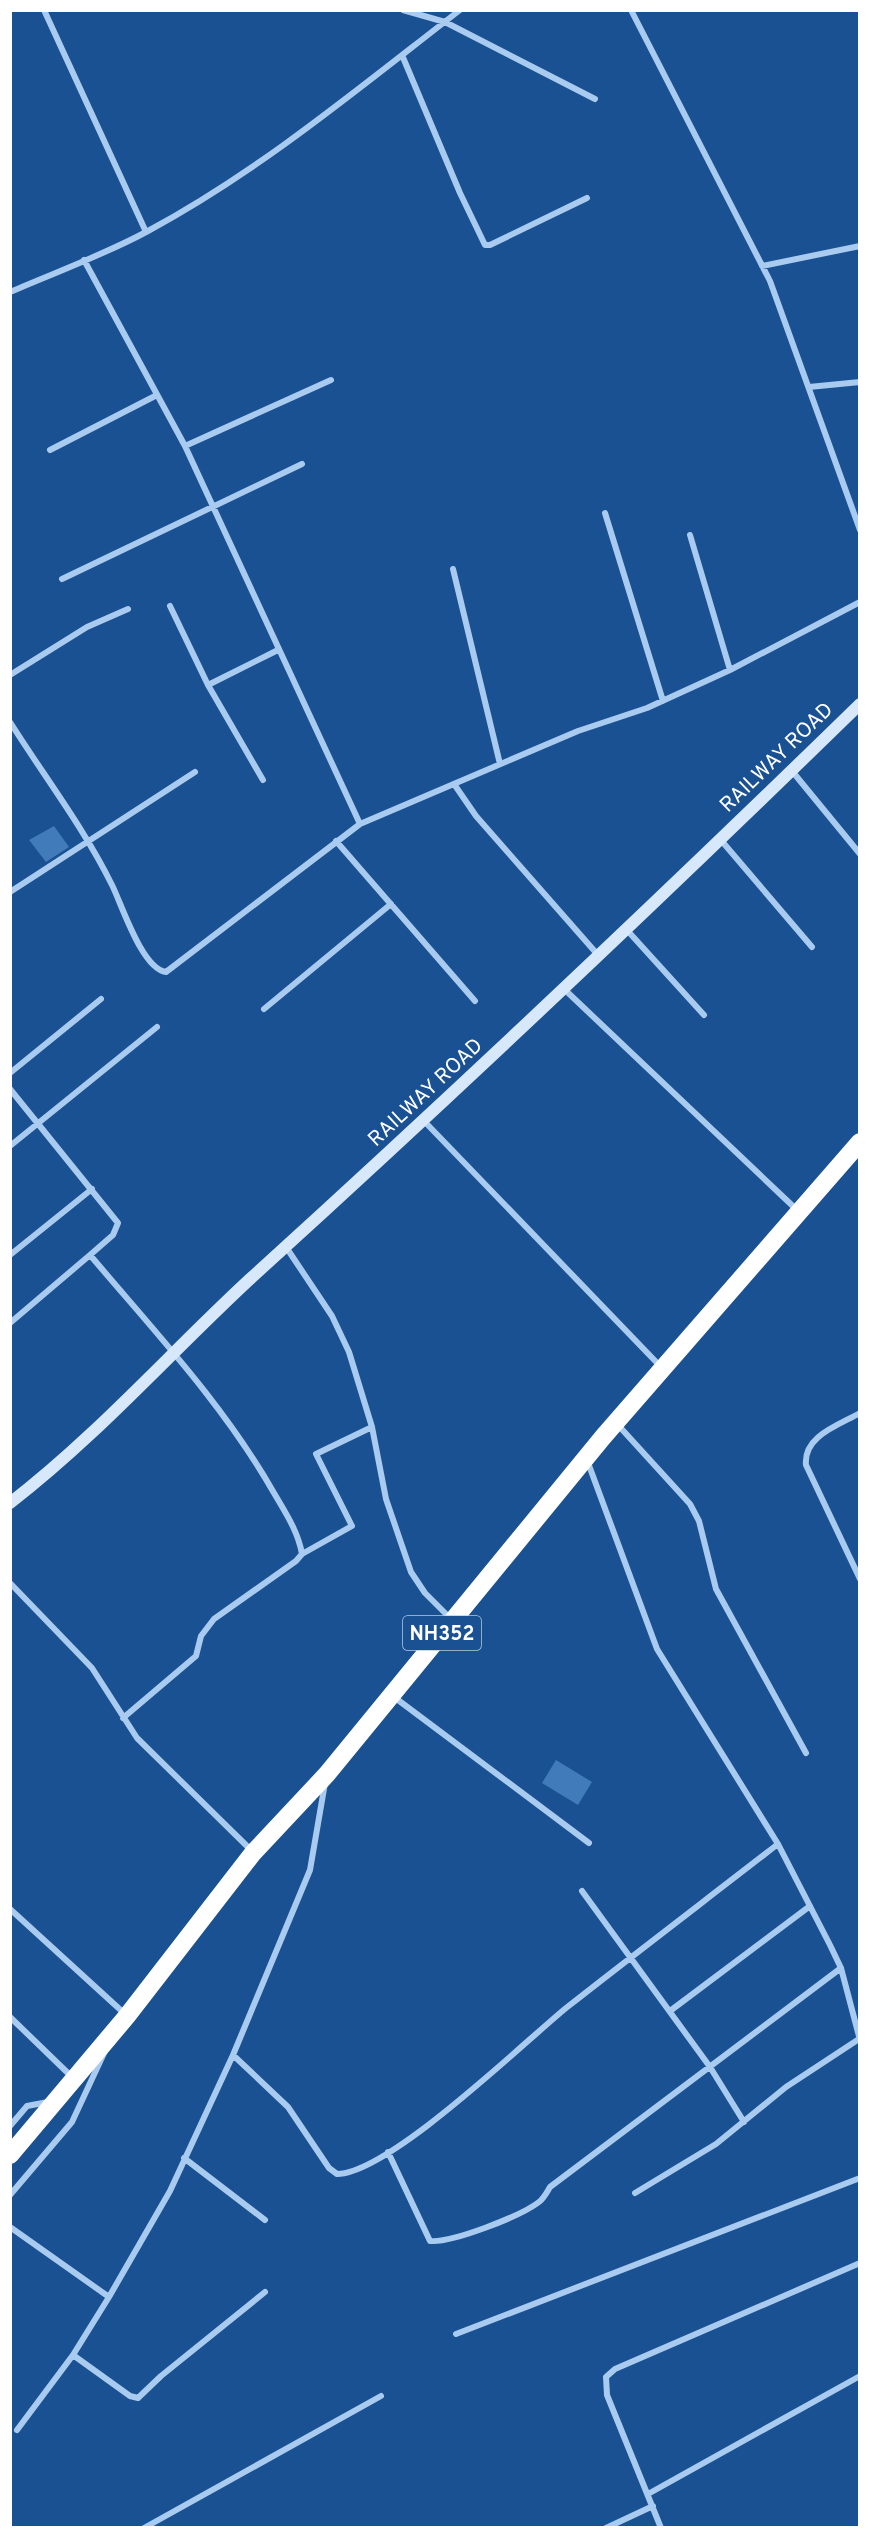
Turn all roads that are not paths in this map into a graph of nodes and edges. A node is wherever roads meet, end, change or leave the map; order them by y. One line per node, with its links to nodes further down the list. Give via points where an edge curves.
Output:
1 (44, 10): 9 (street)
2 (403, 10): 5 (street)
3 (460, 10): 5 (street)
4 (631, 10): 12 (street)
5 (445, 22): 6 (street); 7 (street)
6 (402, 55): 8 (street, via 485,245 490,246); 9 (street, via 292,140 220,189)
7 (595, 99)
8 (587, 198)
9 (146, 232): 11 (street)
10 (860, 246): 12 (street)
11 (84, 260): 13 (street); 17 (street)
12 (762, 266): 16 (street)
13 (10, 292)
14 (331, 380): 18 (street)
15 (860, 382): 16 (street)
16 (809, 387): 23 (street)
17 (157, 395): 18 (street); 19 (street)
18 (185, 446): 21 (street)
19 (50, 450)
20 (302, 464): 21 (street)
21 (214, 505): 26 (street); 30 (street)
22 (605, 513): 34 (street)
23 (860, 530)
24 (690, 535): 31 (street)
25 (453, 569): 37 (street)
26 (62, 579)
27 (860, 602): 31 (street)
28 (170, 606): 33 (street)
29 (128, 609): 32 (street, via 87,627)
30 (278, 650): 33 (street); 42 (street)
31 (730, 670): 34 (street)
32 (10, 675)
33 (208, 685): 40 (street)
34 (663, 701): 37 (street)
35 (860, 704): 38 (street, RAILWAY ROAD)
36 (10, 722): 45 (street)
37 (500, 764): 41 (street)
38 (791, 770): 43 (street, RAILWAY ROAD); 46 (street)
39 (195, 772): 45 (street)
40 (263, 780)
41 (454, 783): 42 (street); 51 (street, via 476,816)
42 (360, 824): 44 (street)
43 (720, 839): 49 (street, RAILWAY ROAD); 50 (street)
44 (336, 842): 45 (street, via 166,972 157,969 132,933 113,885); 48 (street)
45 (87, 843): 47 (street)
46 (860, 854)
47 (10, 892)
48 (391, 904): 54 (street); 55 (street)
49 (626, 928): 51 (street, RAILWAY ROAD); 56 (street)
50 (812, 947)
51 (598, 955): 52 (street, RAILWAY ROAD)
52 (563, 988): 60 (street, RAILWAY ROAD); 65 (street)
53 (100, 999): 58 (street)
54 (475, 1000)
55 (264, 1009)
56 (704, 1015)
57 (157, 1027): 61 (street)
58 (10, 1073)
59 (10, 1089): 61 (street)
60 (424, 1121): 66 (street, RAILWAY ROAD); 71 (street)
61 (37, 1124): 63 (street); 64 (street)
62 (860, 1142): 65 (highway, NH352)
63 (10, 1146)
64 (92, 1189): 67 (street); 68 (street, via 118,1223 113,1235)
65 (800, 1212): 71 (highway, NH352)
66 (286, 1247): 70 (street, RAILWAY ROAD); 74 (street, via 332,1316 350,1352)
67 (10, 1255)
68 (90, 1255): 69 (street); 70 (street)
69 (10, 1323)
70 (172, 1352): 76 (street, RAILWAY ROAD, via 54,1469); 77 (street, via 244,1443 296,1531)
71 (663, 1368): 73 (highway, NH352)
72 (860, 1413): 78 (street, via 819,1436 805,1455 806,1465)
73 (615, 1423): 75 (highway, NH352); 83 (street, via 690,1504 699,1521 720,1597)
74 (372, 1427): 77 (street, via 316,1454 352,1526); 80 (street, via 386,1499 411,1572)
75 (586, 1458): 80 (highway, NH352); 86 (street, via 657,1649)
76 (10, 1503)
77 (302, 1554): 82 (street, via 276,1577 214,1619 201,1636 196,1656)
78 (860, 1579)
79 (10, 1583): 82 (street, via 92,1668)
80 (452, 1620): 81 (highway, NH352)
81 (391, 1695): 84 (highway, NH352); 85 (street)
82 (123, 1718): 87 (street, via 137,1738)
83 (806, 1753)
84 (327, 1774): 87 (highway, NH352); 98 (street, via 310,1870)
85 (589, 1843)
86 (778, 1844): 89 (street); 91 (street)
87 (254, 1853): 94 (highway, NH352)
88 (582, 1891): 91 (street)
89 (810, 1906): 92 (street); 93 (street)
90 (10, 1910): 94 (street)
91 (632, 1958): 93 (street); 104 (street, via 415,2135)
92 (841, 1968): 96 (street); 99 (street)
93 (670, 2011): 99 (street)
94 (128, 2016): 97 (highway, NH352)
95 (10, 2017): 100 (street)
96 (859, 2039): 102 (street, via 786,2087)
97 (108, 2040): 100 (highway, NH352); 109 (street, via 104,2060 72,2122)
98 (233, 2055): 104 (street, via 288,2107 337,2174 358,2169); 106 (street)
99 (710, 2067): 102 (street); 104 (street, via 550,2187 537,2204 435,2242 425,2236)
100 (74, 2079): 101 (highway, NH352)
101 (57, 2100): 103 (street, via 27,2106); 105 (highway, NH352)
102 (744, 2122): 108 (street)
103 (10, 2126)
104 (388, 2152)
105 (10, 2155)
106 (184, 2158): 110 (street); 114 (street, via 170,2191)
107 (860, 2178): 115 (street)
108 (635, 2193)
109 (10, 2195)
110 (265, 2220)
111 (10, 2227): 114 (street)
112 (860, 2263): 120 (street, via 615,2369 606,2377 607,2395)
113 (265, 2292): 116 (street, via 138,2398)
114 (109, 2297): 116 (street)
115 (456, 2334)
116 (73, 2355): 119 (street)
117 (860, 2376): 120 (street)
118 (381, 2396): 122 (street)
119 (16, 2430)
120 (648, 2494): 121 (street)
121 (653, 2506): 123 (street); 124 (street)
122 (144, 2528)
123 (606, 2528)
124 (661, 2528)

